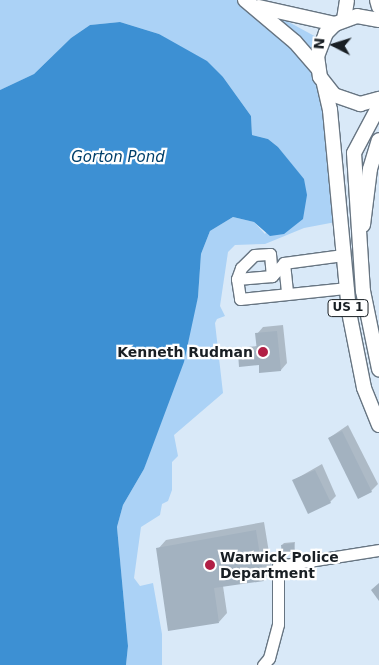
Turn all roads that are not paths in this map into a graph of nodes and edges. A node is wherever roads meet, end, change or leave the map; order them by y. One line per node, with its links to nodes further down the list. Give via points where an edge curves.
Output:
1 (347, 0): 6 (main road, US 1)
2 (377, 0): 4 (main road)
3 (250, 3): 6 (main road); 7 (main road, via 295,42)
4 (379, 7)
5 (379, 20): 6 (main road, via 357,16)
6 (340, 21): 7 (main road, US 1, via 320,44)
7 (318, 68): 8 (main road, US 1)
8 (324, 84): 9 (main road, via 346,101 360,104); 13 (main road, US 1, via 330,110)
9 (379, 99)
10 (379, 106): 12 (main road, US 1, via 354,153)
11 (379, 140): 12 (main road, via 370,169)
12 (360, 243): 19 (main road, US 1, via 363,292)
13 (344, 255): 14 (street); 17 (main road, US 1)
14 (284, 264): 15 (street); 18 (street)
15 (272, 276): 16 (street); 16 (street, via 270,254 254,255 241,268)
16 (238, 279): 18 (street, via 240,299)
17 (346, 288): 18 (street); 20 (main road, US 1, via 357,361)
18 (287, 294)
19 (379, 370)
20 (379, 425)
21 (379, 550): 22 (street, via 278,566 278,624)
22 (264, 665)

